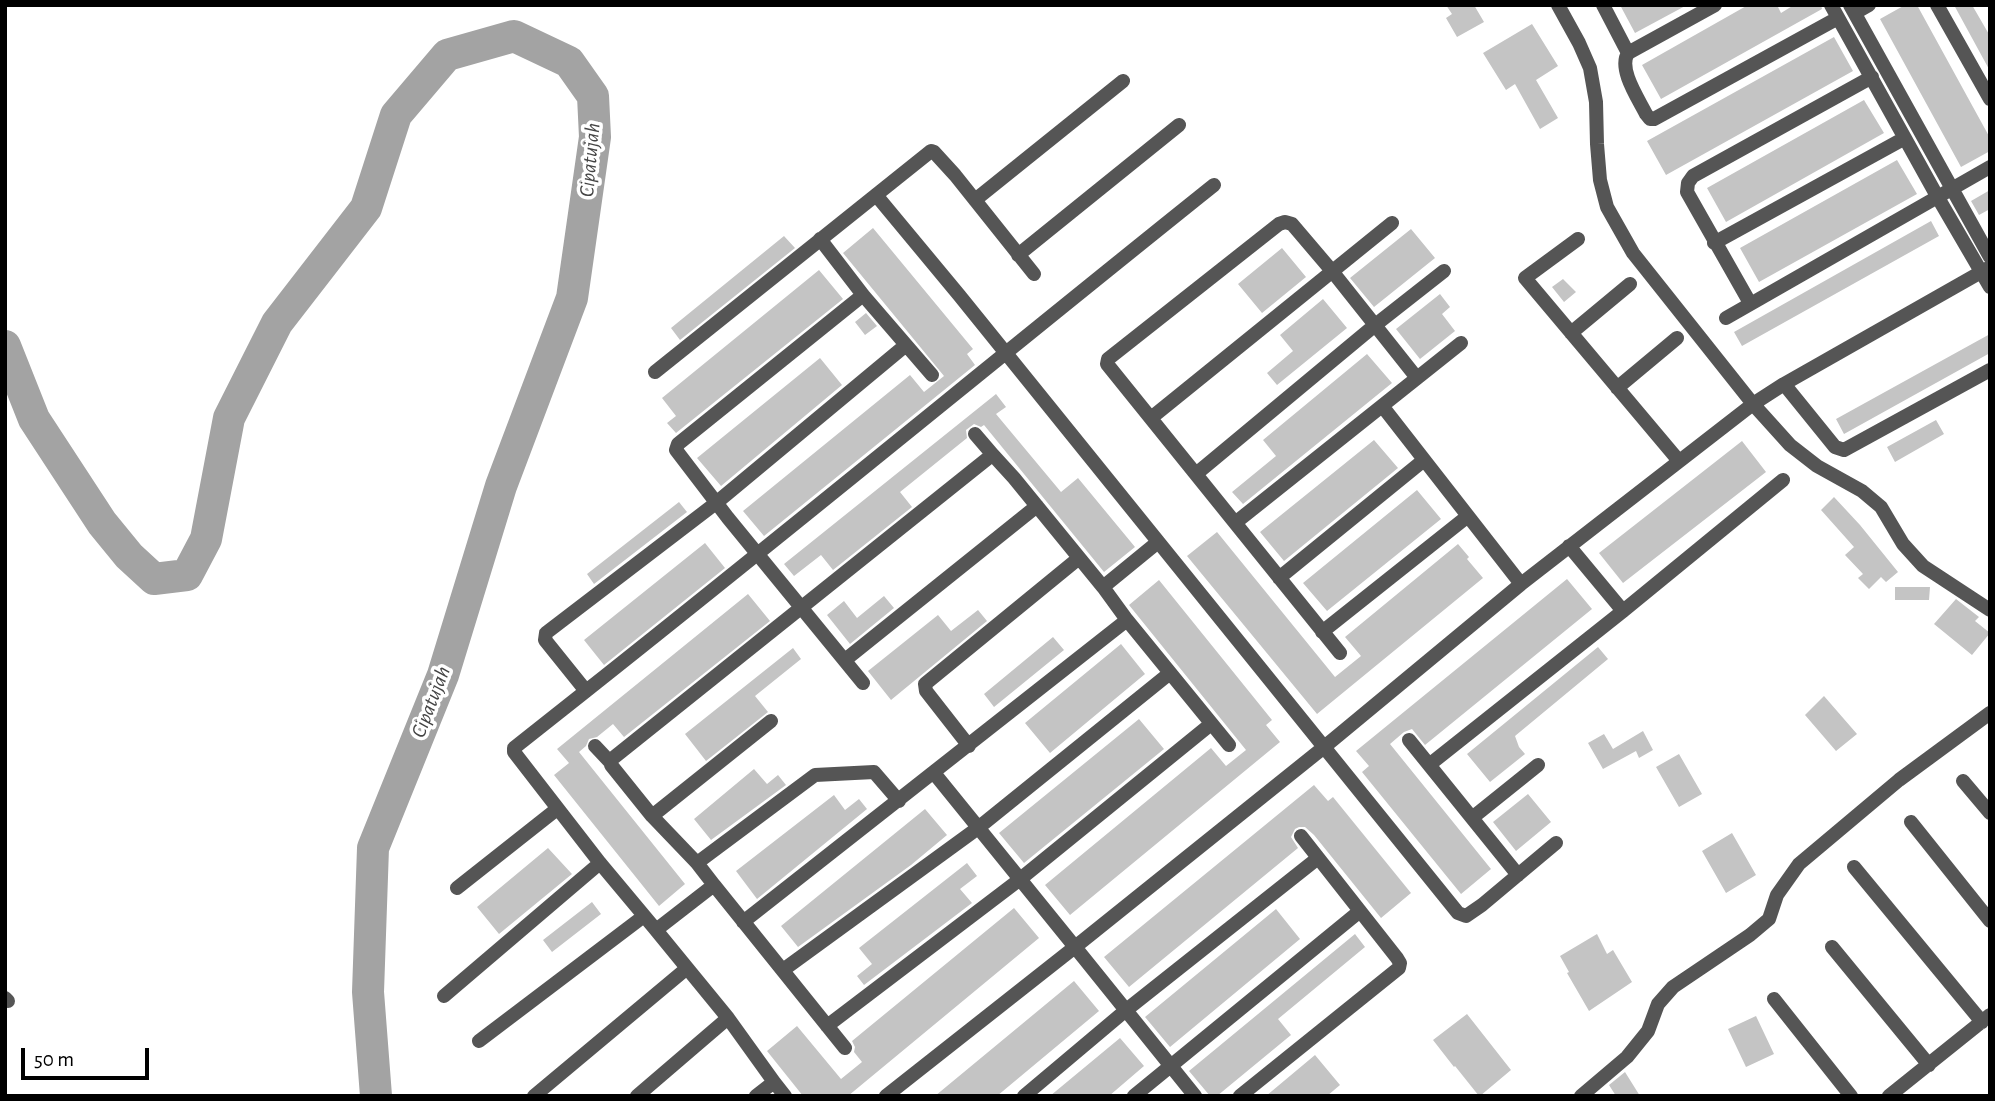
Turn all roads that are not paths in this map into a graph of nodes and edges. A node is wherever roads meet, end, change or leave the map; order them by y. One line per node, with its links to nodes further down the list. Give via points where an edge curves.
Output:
1 (1558, 5): 47 (street, via 1590,68 1600,180 1607,207 1633,253)
2 (1603, 5): 8 (street)
3 (1715, 5): 8 (street)
4 (1869, 5): 6 (street)
5 (1937, 5): 11 (street)
6 (1853, 9): 16 (street)
7 (1835, 11): 8 (street, via 1654,119 1646,114 1625,70); 9 (street)
8 (1628, 53)
9 (1872, 77): 13 (street); 23 (street, via 1693,176 1687,192)
10 (1123, 81): 19 (street)
11 (1990, 99)
12 (1179, 125): 24 (street)
13 (1905, 138): 18 (street); 23 (street)
14 (1990, 167): 16 (street)
15 (1214, 185): 40 (street)
16 (1952, 189): 18 (street); 25 (street)
17 (876, 195): 19 (street, via 931,151); 21 (street); 40 (street)
18 (1937, 197): 26 (street); 33 (street)
19 (975, 201): 24 (street)
20 (1392, 223): 27 (street)
21 (820, 239): 32 (street); 42 (street)
22 (1577, 239): 36 (street, via 1525,278)
23 (1714, 243): 33 (street)
24 (1018, 255): 29 (street)
25 (1990, 257)
26 (1985, 270): 31 (street); 45 (street)
27 (1332, 271): 35 (street); 49 (street); 49 (street, via 1292,224 1282,222 1113,354 1107,364)
28 (1444, 271): 35 (street)
29 (1034, 274)
30 (1630, 284): 36 (street)
31 (1990, 286)
32 (863, 295): 39 (street); 56 (street, via 678,444 677,453)
33 (1749, 303): 34 (street)
34 (1726, 318)
35 (1374, 326): 44 (street); 54 (street)
36 (1571, 334): 46 (street)
37 (1678, 338): 46 (street)
38 (1461, 343): 44 (street)
39 (906, 345): 43 (street); 56 (street)
40 (1005, 353): 60 (street); 62 (street)
41 (1990, 369): 45 (street, via 1843,450 1835,447)
42 (655, 372)
43 (932, 374)
44 (1417, 378): 48 (street)
45 (1784, 384): 47 (street)
46 (1617, 388): 53 (street)
47 (1754, 404): 53 (street); 68 (street, via 1790,445 1881,507 1903,544 1923,566)
48 (1383, 407): 52 (street); 59 (street)
49 (1151, 418): 54 (street)
50 (975, 434): 51 (street)
51 (993, 455): 57 (street); 67 (street)
52 (1424, 460): 58 (street); 64 (street)
53 (1679, 461): 61 (street)
54 (1196, 474): 59 (street)
55 (1783, 480): 69 (street)
56 (716, 503): 62 (street); 76 (street, via 546,633 545,640)
57 (1037, 506): 63 (street); 73 (street)
58 (1468, 516): 65 (street); 71 (street)
59 (1236, 523): 64 (street)
60 (1158, 542): 66 (street); 84 (street)
61 (1569, 546): 65 (street); 69 (street)
62 (758, 555): 67 (street); 76 (street)
63 (1079, 558): 66 (street); 83 (street, via 925,684)
64 (1279, 578): 71 (street)
65 (1521, 584): 84 (street)
66 (1103, 587): 70 (street)
67 (801, 607): 73 (street); 85 (street)
68 (1990, 610)
69 (1623, 611): 86 (street)
70 (1127, 620): 74 (street); 83 (street)
71 (1322, 632): 72 (street)
72 (1340, 653)
73 (845, 660): 75 (street)
74 (1170, 674): 79 (street); 96 (street)
75 (863, 682)
76 (586, 691): 91 (street, via 513,750)
77 (1990, 713): 136 (street, via 1899,780 1799,864 1777,894 1769,919 1673,987 1627,1057)
78 (771, 721): 93 (street)
79 (1211, 724): 81 (street); 104 (street)
80 (1409, 740): 86 (street)
81 (1229, 745)
82 (595, 746): 85 (street)
83 (969, 746): 88 (street)
84 (1323, 748): 103 (street, via 1458,914 1473,912); 112 (street)
85 (611, 763): 93 (street)
86 (1429, 765): 94 (street)
87 (1538, 765): 94 (street)
88 (934, 773): 90 (street); 96 (street)
89 (1963, 781): 92 (street)
90 (899, 800): 101 (street, via 874,772 815,775); 110 (street)
91 (557, 809): 100 (street); 106 (street)
92 (1990, 813)
93 (652, 816): 101 (street)
94 (1472, 818): 103 (street)
95 (1911, 822): 109 (street)
96 (978, 828): 104 (street); 115 (street)
97 (1301, 836): 99 (street)
98 (1556, 843): 103 (street)
99 (1318, 858): 107 (street); 118 (street)
100 (600, 863): 108 (street); 116 (street)
101 (697, 863): 105 (street)
102 (1854, 867): 120 (street)
103 (1518, 875)
104 (1019, 880): 112 (street); 121 (street)
105 (714, 885): 110 (street); 111 (street)
106 (457, 888)
107 (1360, 911): 125 (street); 135 (street, via 1397,958 1398,971)
108 (644, 916): 111 (street); 122 (street)
109 (1990, 921)
110 (743, 922): 115 (street)
111 (656, 930): 114 (street)
112 (1075, 947): 118 (street); 131 (street)
113 (1832, 947): 124 (street)
114 (686, 969): 119 (street); 127 (street)
115 (783, 970): 121 (street)
116 (444, 996)
117 (1774, 999): 137 (street)
118 (1125, 1011): 125 (street); 132 (street)
119 (728, 1018): 126 (street); 128 (street)
120 (1986, 1019): 124 (street)
121 (827, 1026): 123 (street)
122 (479, 1041)
123 (845, 1048)
124 (1929, 1065): 138 (street)
125 (1170, 1067): 133 (street); 134 (street)
126 (774, 1082): 129 (street); 130 (street)
127 (534, 1096)
128 (637, 1096)
129 (756, 1096)
130 (785, 1096)
131 (886, 1096)
132 (1024, 1096)
133 (1133, 1096)
134 (1195, 1096)
135 (1240, 1096)
136 (1581, 1096)
137 (1851, 1096)
138 (1889, 1096)

